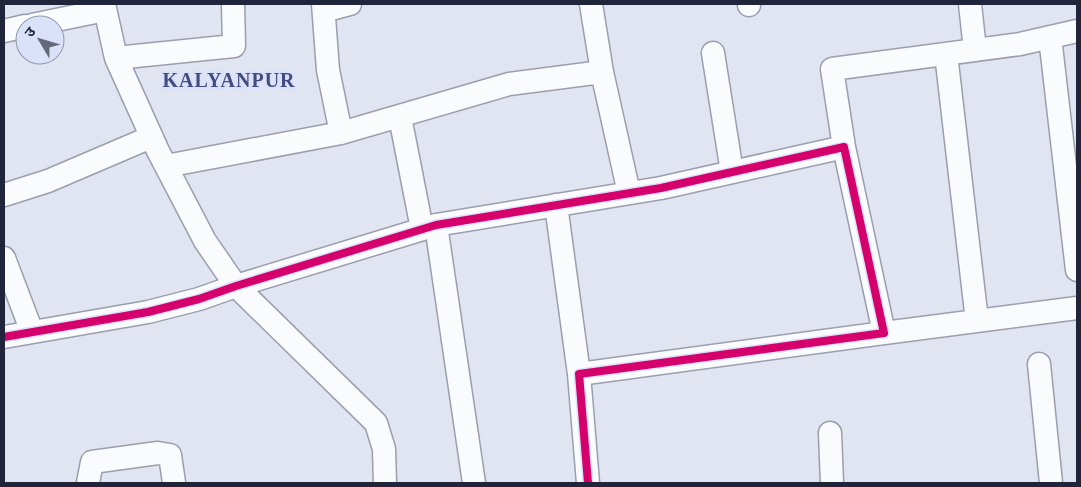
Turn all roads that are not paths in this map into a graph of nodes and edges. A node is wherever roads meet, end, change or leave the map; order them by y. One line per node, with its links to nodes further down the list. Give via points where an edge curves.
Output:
1 (234, 4): 13 (street, via 234,46)
2 (350, 4): 6 (street)
3 (590, 4): 14 (street)
4 (970, 4): 10 (street)
5 (105, 7): 7 (street); 13 (street)
6 (323, 7): 16 (street, via 328,70)
7 (65, 17)
8 (1077, 30): 9 (street)
9 (1050, 37): 10 (street); 26 (street)
10 (975, 50): 12 (street)
11 (713, 52): 20 (street)
12 (946, 54): 18 (street, via 832,69); 29 (street)
13 (116, 58): 17 (street)
14 (602, 72): 15 (street, via 509,84); 21 (street)
15 (400, 117): 16 (street); 24 (street)
16 (340, 133): 19 (street)
17 (151, 137): 19 (street); 22 (street, via 48,181)
18 (844, 147): 20 (street); 31 (street)
19 (166, 166): 27 (street, via 205,241)
20 (732, 172): 21 (street)
21 (629, 193): 23 (street)
22 (4, 195)
23 (556, 205): 24 (street); 34 (street)
24 (429, 227): 27 (street); 39 (street)
25 (4, 258): 30 (street)
26 (1077, 270)
27 (236, 286): 30 (street, via 148,312); 38 (street, via 376,423 384,449)
28 (1077, 308): 29 (street)
29 (977, 320): 31 (street)
30 (32, 332): 32 (street)
31 (884, 332): 34 (street)
32 (4, 337)
33 (1038, 364): 42 (street)
34 (579, 374): 40 (street)
35 (830, 433): 41 (street)
36 (88, 483): 37 (street, via 92,462 158,453 170,455)
37 (174, 483)
38 (384, 483)
39 (474, 483)
40 (588, 483)
41 (832, 483)
42 (1051, 483)

